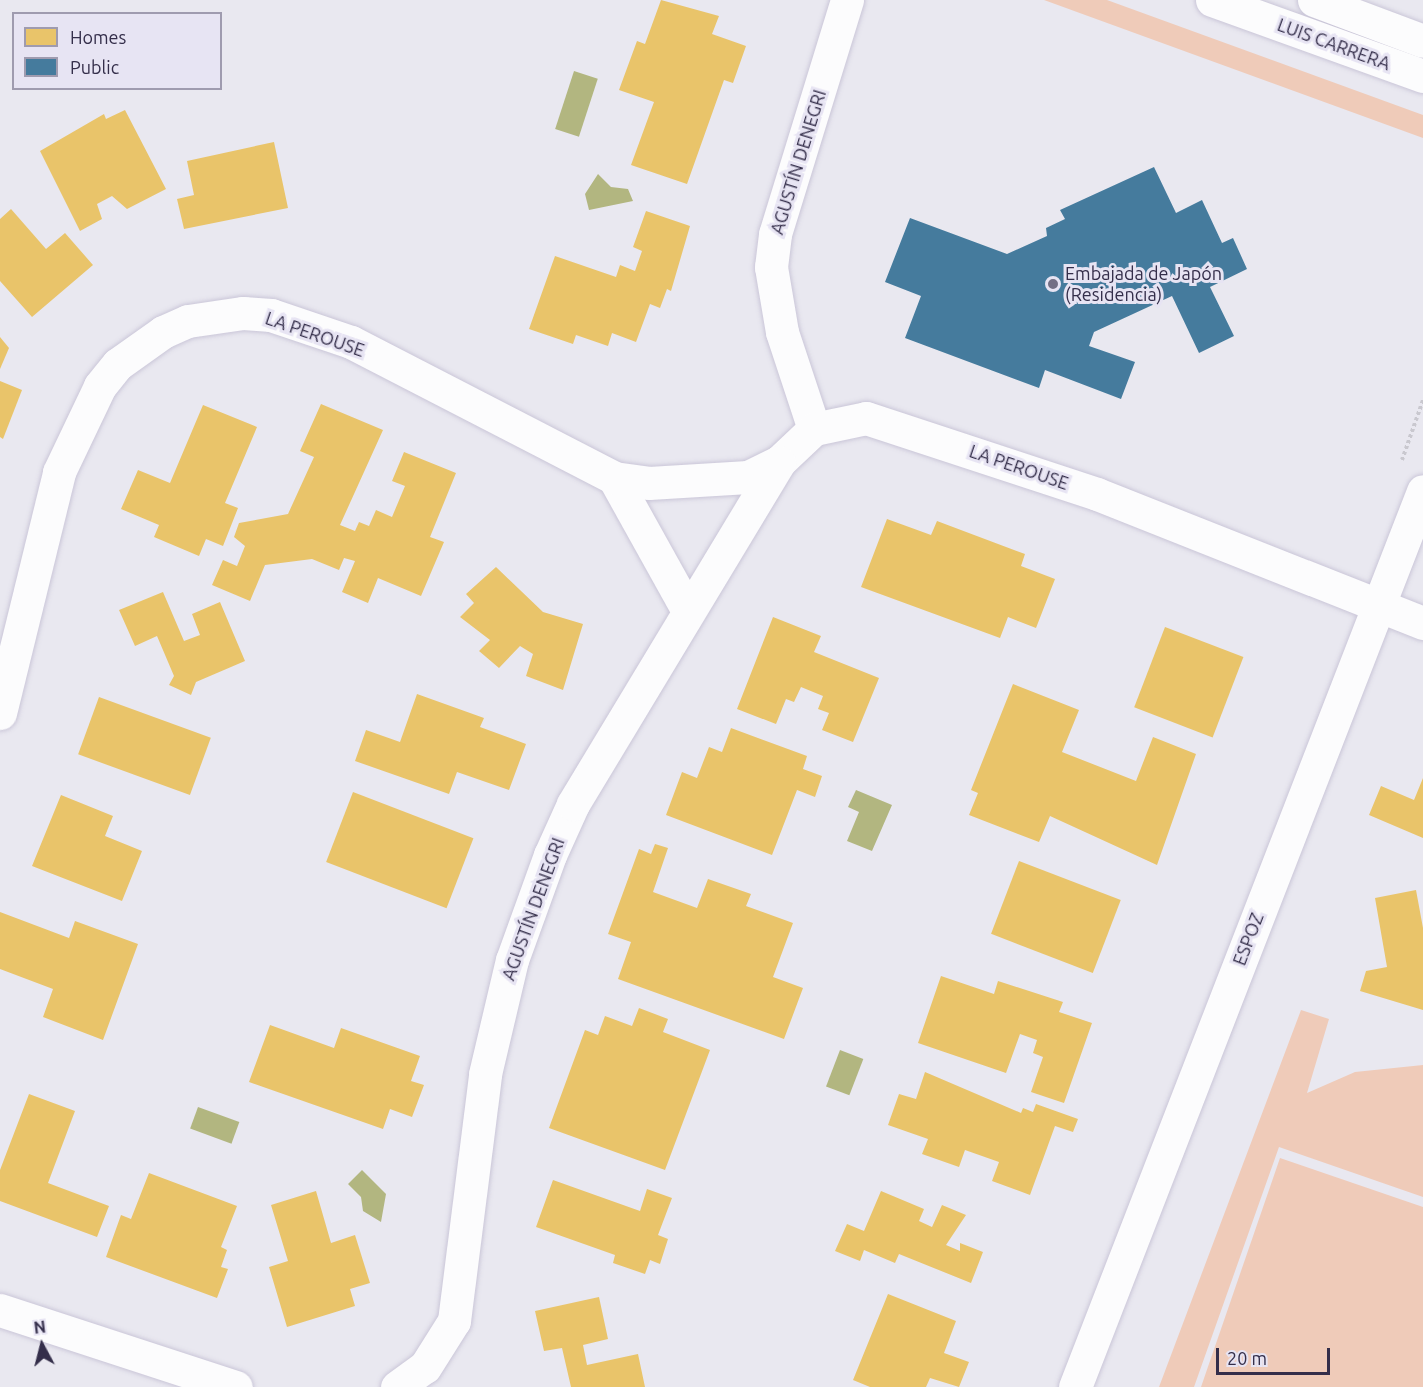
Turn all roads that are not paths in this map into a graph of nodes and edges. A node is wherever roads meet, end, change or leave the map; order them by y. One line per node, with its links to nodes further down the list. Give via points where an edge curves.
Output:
1 (847, 0): 6 (street, AGUSTÍN DENEGRI, via 775,234 771,267 782,332)
2 (1212, 0): 5 (street, LUIS CARRERA)
3 (1314, 0): 4 (street, LUIS CARRERA)
4 (1423, 40)
5 (1423, 76)
6 (814, 429): 7 (street, LA PEROUSE); 10 (street, LA PEROUSE, via 840,419 895,424 1097,494)
7 (779, 462): 8 (street, LA PEROUSE, via 748,477 710,482); 11 (street, AGUSTÍN DENEGRI)
8 (614, 478): 11 (street); 13 (street, LA PEROUSE, via 351,342 271,315 243,313 188,321 139,346 118,364 86,410 59,472)
9 (1423, 491): 10 (street, ESPOZ)
10 (1376, 606): 12 (street, LA PEROUSE); 17 (street, ESPOZ)
11 (688, 611): 16 (street, AGUSTÍN DENEGRI, via 573,804 530,908 485,1074 454,1321 425,1367)
12 (1423, 623)
13 (0, 712)
14 (0, 1310): 15 (street)
15 (236, 1387)
16 (397, 1387)
17 (1075, 1387)

